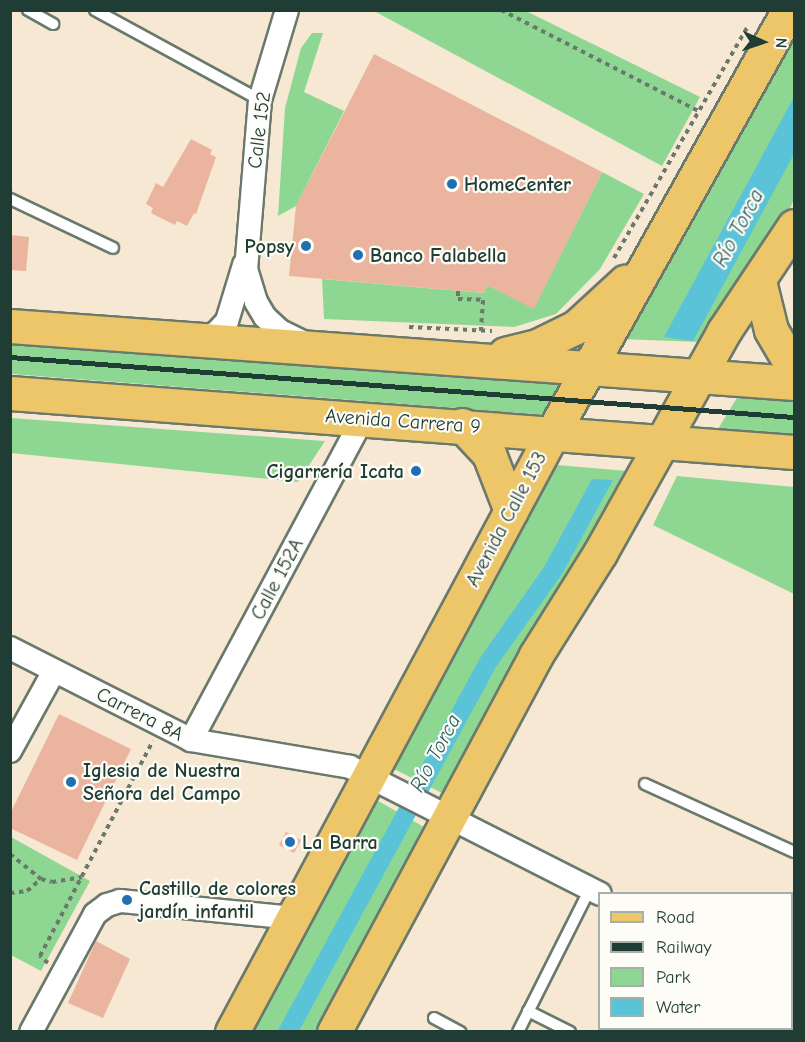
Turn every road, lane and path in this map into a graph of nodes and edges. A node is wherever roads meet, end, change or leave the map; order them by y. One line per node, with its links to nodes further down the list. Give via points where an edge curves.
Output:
1 (28, 10): 7 (lane)
2 (95, 10): 8 (lane)
3 (287, 10): 8 (street, Calle 152)
4 (501, 10): 9 (path)
5 (789, 10): 9 (main road, Avenida Calle 153)
6 (755, 18): 9 (path)
7 (53, 24)
8 (260, 100): 14 (street, Calle 152)
9 (712, 118): 12 (main road, Avenida Calle 153); 15 (path)
10 (10, 199): 13 (lane)
11 (795, 226): 16 (main road)
12 (666, 232): 20 (main road, via 605,304 576,327 537,346); 22 (main road, Avenida Calle 153)
13 (113, 248)
14 (247, 252): 19 (street, Calle 152, via 227,321 216,333); 21 (street, Calle 152, via 249,286 266,317 297,341)
15 (612, 261)
16 (759, 281): 23 (main road, via 771,330); 24 (main road)
17 (458, 291): 20 (path, via 458,299 483,300)
18 (10, 326): 19 (main road)
19 (201, 339): 21 (main road)
20 (481, 345): 21 (main road); 22 (main road)
21 (316, 346)
22 (589, 368): 24 (main road); 29 (main road, Avenida Calle 153)
23 (795, 369)
24 (689, 376): 25 (main road); 30 (main road)
25 (795, 383)
26 (10, 393): 27 (main road, Avenida Carrera 9)
27 (363, 418): 28 (main road, Avenida Carrera 9); 36 (street, Calle 152A)
28 (462, 425): 29 (main road, Avenida Carrera 9); 32 (main road, via 489,454)
29 (553, 432): 30 (main road, Avenida Carrera 9); 32 (main road, Avenida Calle 153)
30 (653, 440): 31 (main road, Avenida Carrera 9); 42 (main road, via 582,583)
31 (795, 452)
32 (511, 511): 39 (main road, Avenida Calle 153)
33 (10, 648): 34 (street, Carrera 8A)
34 (54, 671): 35 (street, Carrera 8A); 37 (street)
35 (160, 727): 36 (street, Carrera 8A); 45 (path)
36 (191, 740): 38 (street, Carrera 8A)
37 (10, 751)
38 (313, 758): 39 (street, Carrera 8A); 41 (street, Carrera 8A, via 339,776)
39 (382, 782): 41 (main road, Avenida Calle 153); 42 (street, Carrera 8A)
40 (645, 784): 43 (lane)
41 (353, 806): 49 (main road, Avenida Calle 153)
42 (440, 812): 47 (street, Carrera 8A); 55 (main road)
43 (795, 852)
44 (10, 854): 46 (path)
45 (83, 877): 46 (path, via 52,882); 50 (path, via 40,956)
46 (41, 879): 48 (path, via 27,891)
47 (595, 891): 51 (lane)
48 (10, 893)
49 (293, 918): 50 (street, via 120,901 95,914); 54 (main road, Avenida Calle 153)
50 (61, 975): 53 (street)
51 (528, 1011): 57 (lane); 58 (lane)
52 (434, 1018): 56 (lane)
53 (31, 1032)
54 (232, 1032)
55 (334, 1032)
56 (460, 1032)
57 (518, 1032)
58 (570, 1032)

